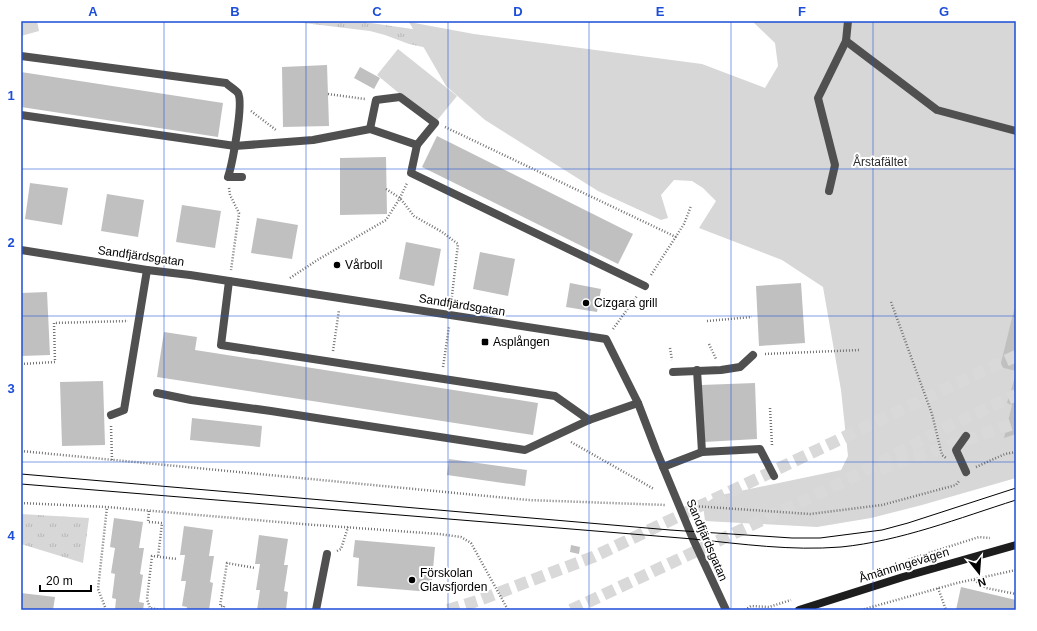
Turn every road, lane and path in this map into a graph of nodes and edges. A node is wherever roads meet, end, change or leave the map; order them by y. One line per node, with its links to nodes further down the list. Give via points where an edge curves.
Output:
1 (848, 21): 2 (street)
2 (846, 41): 10 (street, via 937,110); 18 (street, via 818,98 835,165)
3 (21, 56): 6 (street, via 226,83 238,94)
4 (328, 94): 5 (path)
5 (376, 100): 8 (street, via 400,97); 9 (street)
6 (241, 104): 11 (path); 13 (street)
7 (21, 115): 13 (street)
8 (435, 123): 12 (street); 20 (path)
9 (370, 129): 11 (street); 12 (street)
10 (1016, 130)
11 (292, 142): 13 (street)
12 (417, 145): 14 (street)
13 (235, 146): 15 (street)
14 (411, 174): 19 (path); 24 (street)
15 (228, 177): 16 (street); 23 (path, via 230,195 239,213)
16 (242, 177)
17 (386, 189): 19 (path)
18 (829, 191)
19 (400, 198): 25 (path, via 386,220); 28 (path, via 414,216 458,244)
20 (676, 237)
21 (21, 250): 22 (street, Sandfjärdsgatan)
22 (147, 270): 23 (street, Sandfjärdsgatan); 30 (street)
23 (229, 281): 25 (street, Sandfjärdsgatan); 34 (street, via 221,345)
24 (645, 286)
25 (275, 288): 26 (street, Sandfjärdsgatan)
26 (340, 298): 28 (street, Sandfjärdsgatan); 34 (path)
27 (891, 302): 50 (path, via 932,414 942,455)
28 (450, 316): 38 (path); 40 (street, Sandfjärdsgatan, via 606,339)
29 (752, 316): 31 (path)
30 (139, 321): 35 (path, via 54,323 55,362); 42 (street, via 124,410)
31 (707, 321)
32 (859, 350): 33 (path)
33 (753, 355): 36 (street, via 740,367)
34 (332, 362): 38 (street)
35 (21, 364)
36 (697, 370): 37 (street); 48 (street)
37 (673, 372)
38 (442, 379): 43 (street, via 555,396)
39 (157, 393): 44 (street, via 525,450)
40 (638, 403): 43 (street); 52 (street, Sandfjärdsgatan)
41 (770, 408): 46 (path)
42 (111, 415): 51 (path)
43 (589, 420): 44 (street)
44 (558, 435): 55 (path)
45 (966, 436): 53 (street, via 956,450)
46 (772, 446)
47 (21, 451): 51 (path)
48 (702, 452): 52 (street); 54 (street, via 760,449)
49 (1016, 452): 53 (path, via 1005,454)
50 (948, 459)
51 (112, 460): 57 (path, via 528,500)
52 (663, 467): 57 (street, Sandfjärdsgatan)
53 (966, 472): 57 (path, via 956,484 882,505 810,514)
54 (774, 476)
55 (654, 489)
56 (21, 503): 58 (path)
57 (679, 505): 75 (street, Sandfjärdsgatan)
58 (108, 507): 59 (path); 70 (path, via 98,589)
59 (149, 511): 60 (path); 63 (path, via 148,522 162,523)
60 (348, 527): 62 (path, via 342,549); 74 (path, via 461,537 471,543)
61 (1016, 545): 76 (street, Åmänningevägen)
62 (327, 554): 73 (street)
63 (158, 557): 64 (path); 71 (path, via 152,556 146,599 150,608)
64 (177, 560)
65 (255, 568): 72 (path, via 227,563 220,606 224,606)
66 (1016, 570): 67 (path)
67 (974, 579): 68 (path); 69 (path, via 986,588)
68 (938, 588): 77 (path); 78 (path)
69 (1016, 594)
70 (105, 608)
71 (161, 610)
72 (223, 610)
73 (316, 610)
74 (508, 610)
75 (726, 610)
76 (799, 610)
77 (860, 610)
78 (946, 610)

